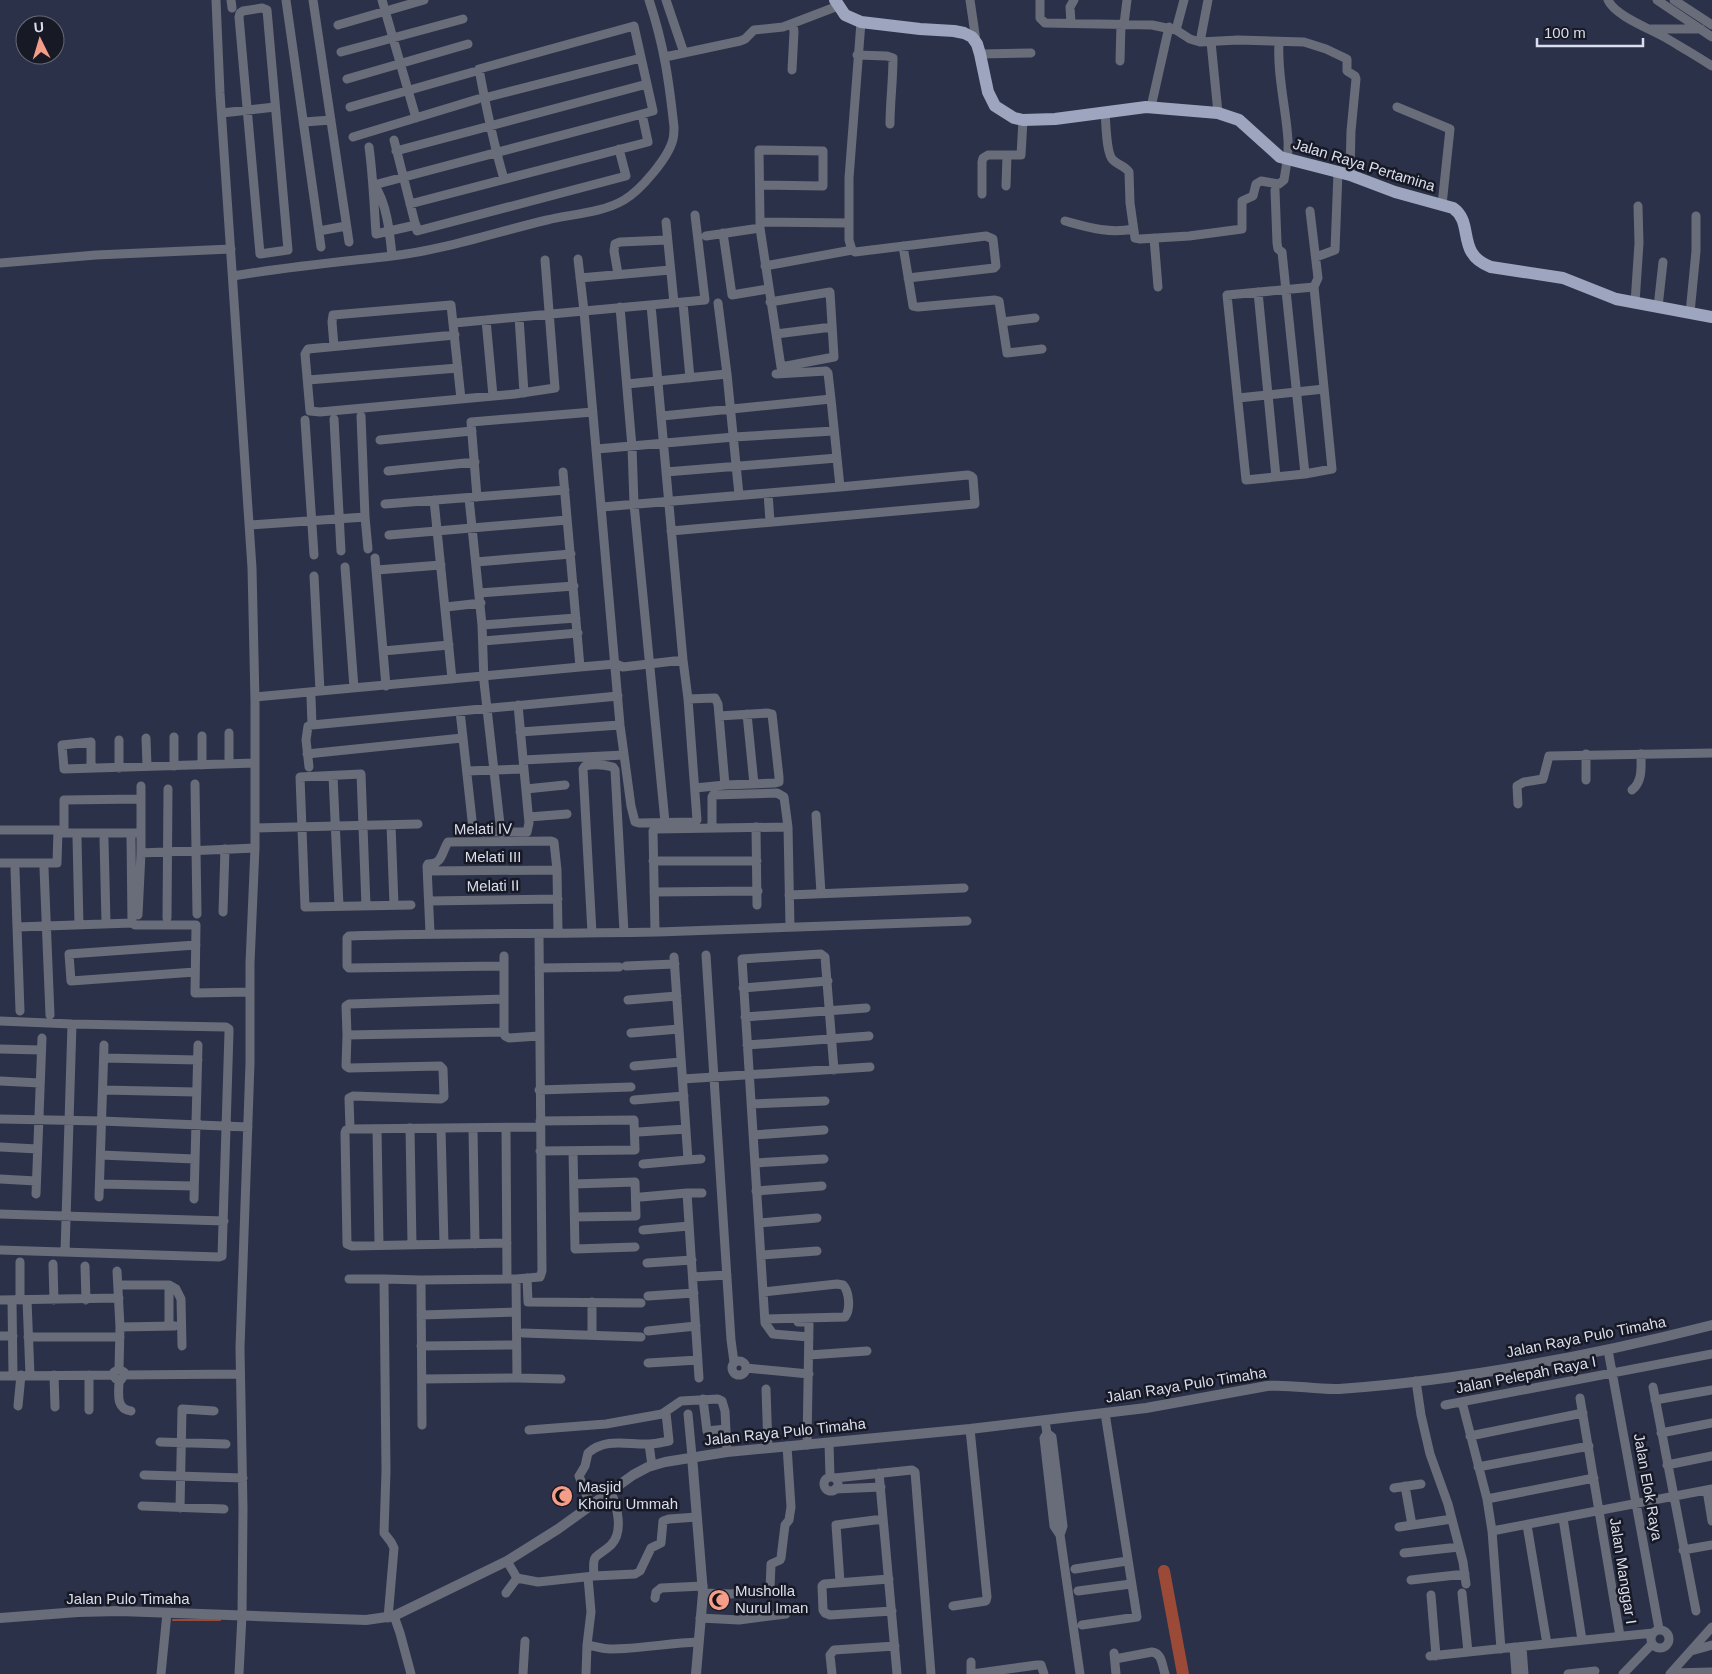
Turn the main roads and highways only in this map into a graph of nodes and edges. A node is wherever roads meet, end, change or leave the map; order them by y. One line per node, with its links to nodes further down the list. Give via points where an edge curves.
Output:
1 (837, 3): 2 (main road, Jalan Raya Pertamina, via 849,18 861,22 954,30 972,37 979,49 994,106 1014,118 1055,119 1151,107 1218,112 1250,128 1274,153 1459,212 1471,252 1483,264 1563,278 1635,304)
2 (1712, 317)

